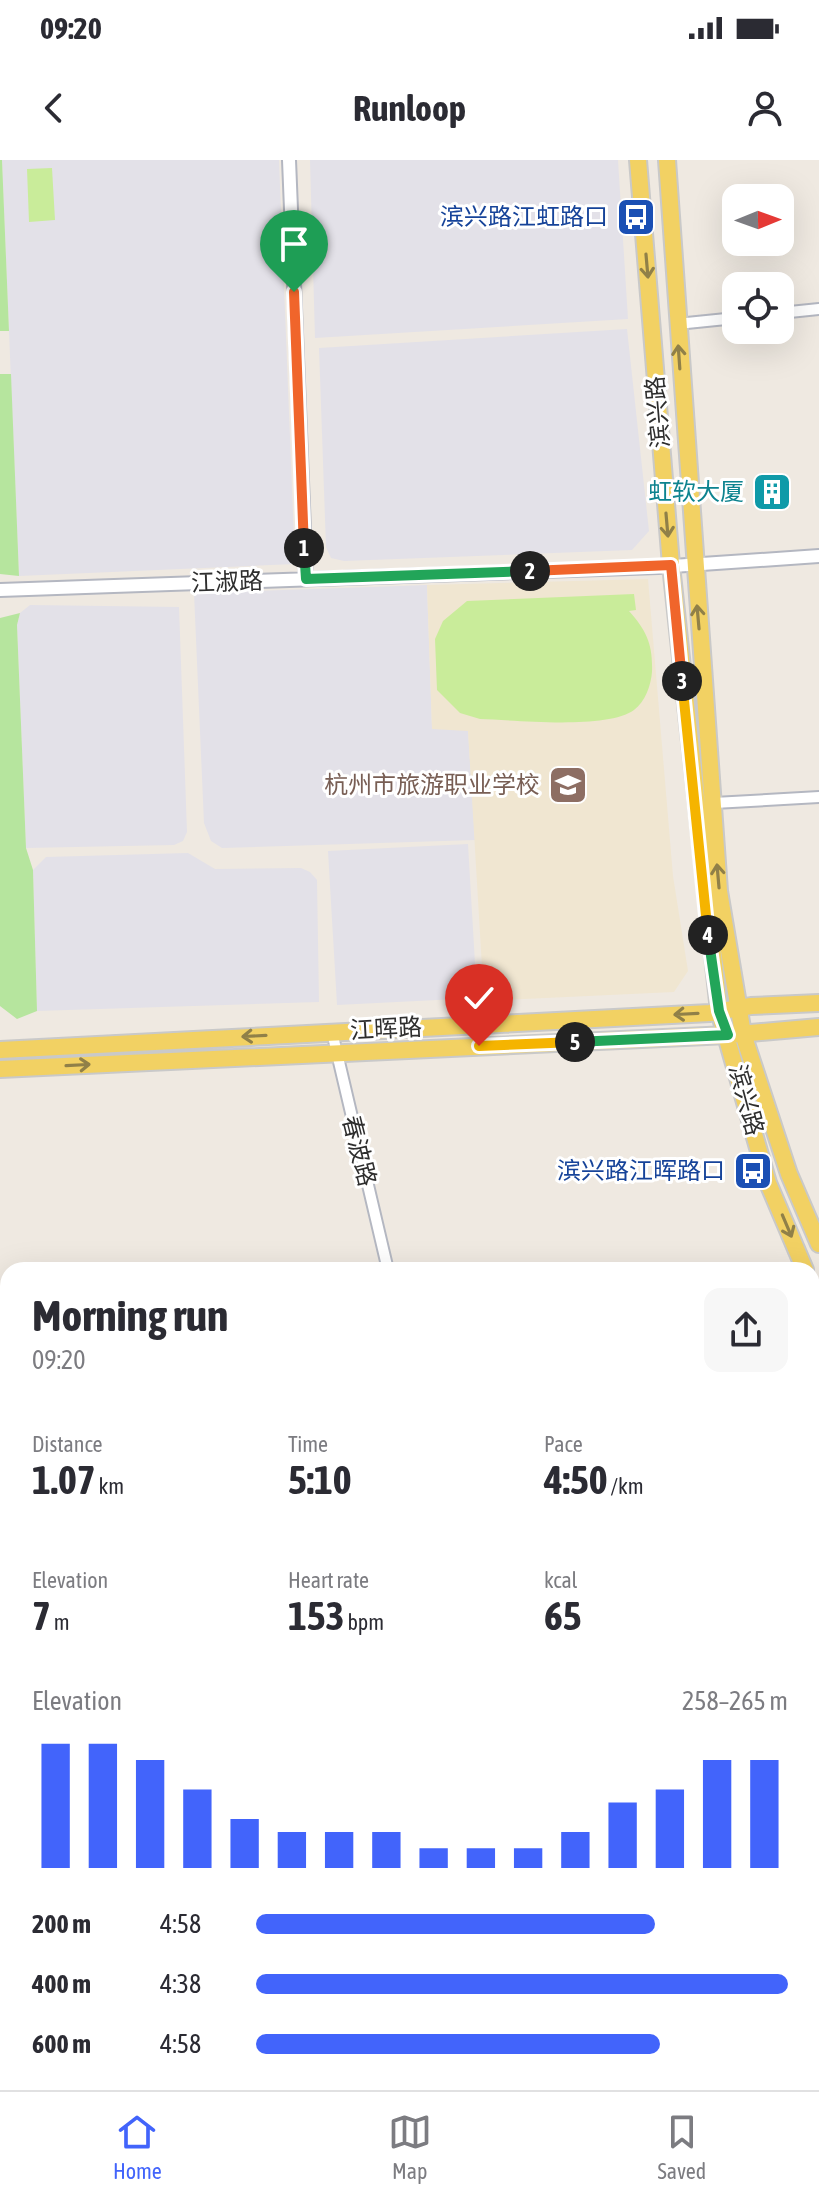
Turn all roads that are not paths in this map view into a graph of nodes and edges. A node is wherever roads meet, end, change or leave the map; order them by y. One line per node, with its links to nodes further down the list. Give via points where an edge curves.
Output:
1 (289, 160): 11 (street)
2 (638, 160): 10 (main road, 滨兴路, one-way to 10)
3 (667, 160): 7 (main road, 滨兴路)
4 (819, 309): 5 (street)
5 (794, 312)
6 (722, 319): 7 (street)
7 (677, 324): 9 (main road, 滨兴路, one-way to 7)
8 (819, 556): 9 (street, 江淑路)
9 (693, 563): 10 (street, 江淑路); 14 (main road, 滨兴路, one-way to 9)
10 (671, 565): 11 (street, 江淑路); 17 (main road, 滨兴路)
11 (306, 579): 12 (street, 江淑路)
12 (0, 590)
13 (819, 797): 14 (street)
14 (714, 803): 16 (main road, 滨兴路, one-way to 14, via 719,891)
15 (819, 1003): 16 (main road, 江晖路)
16 (739, 1008): 17 (main road, 江晖路); 20 (main road, 滨兴路)
17 (719, 1011): 19 (main road, 江晖路, one-way to 19); 20 (main road, 滨兴路)
18 (819, 1027): 20 (main road, 江晖路)
19 (332, 1032): 21 (main road, 江晖路, one-way to 21); 22 (street, 春波路)
20 (736, 1034): 22 (main road, 江晖路); 24 (main road, 滨兴路); 26 (main road, 滨兴路, one-way to 26, via 768,1183)
21 (0, 1050)
22 (334, 1052): 23 (main road, 江晖路, one-way to 22); 25 (street, 春波路)
23 (0, 1069)
24 (819, 1244)
25 (386, 1262)
26 (802, 1262)

